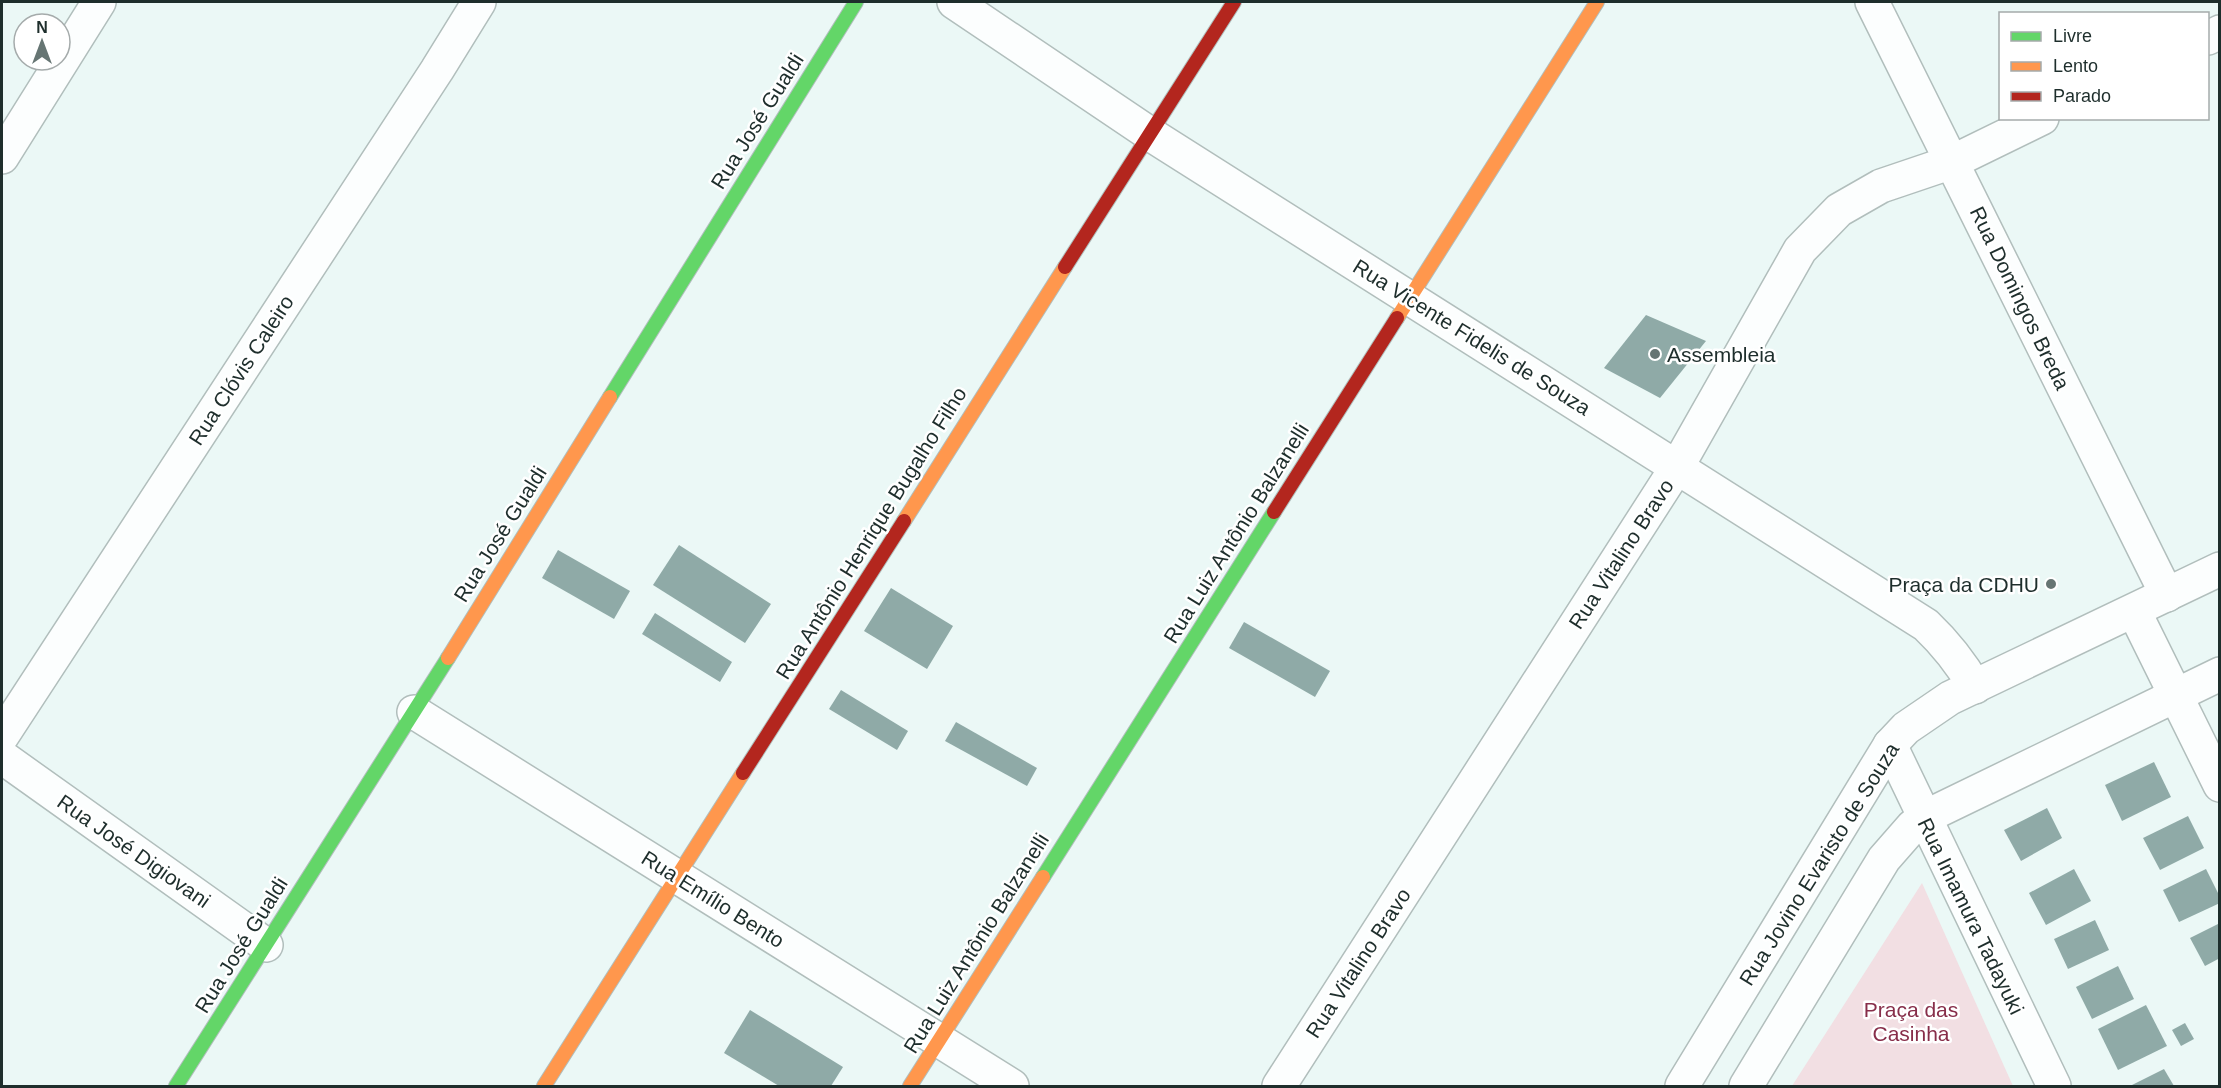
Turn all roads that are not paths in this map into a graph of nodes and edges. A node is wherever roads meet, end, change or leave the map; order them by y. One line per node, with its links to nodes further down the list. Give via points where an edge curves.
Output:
1 (99, 2): 10 (street)
2 (479, 2): 21 (street, Rua Clóvis Caleiro)
3 (856, 2): 20 (street, Rua José Gualdi)
4 (954, 2): 9 (street, Rua Vicente Fidelis de Souza)
5 (1234, 2): 9 (street, Rua Antônio Henrique Bugalho Filho)
6 (1597, 2): 12 (street, Rua Luiz Antônio Balzanelli)
7 (1872, 2): 11 (street, Rua Domingos Breda)
8 (2038, 120): 11 (street, Rua Vitalino Bravo)
9 (1150, 134): 12 (street, Rua Vicente Fidelis de Souza); 26 (street, Rua Antônio Henrique Bugalho Filho)
10 (2, 157)
11 (1952, 162): 13 (street, Rua Vitalino Bravo, via 1881,186 1839,210 1800,250); 15 (street, Rua Domingos Breda)
12 (1410, 298): 13 (street, Rua Vicente Fidelis de Souza); 28 (street, Rua Luiz Antônio Balzanelli)
13 (1677, 467): 18 (street, Rua Vicente Fidelis de Souza, via 1926,625 1946,643); 33 (street, Rua Vitalino Bravo)
14 (2220, 569): 15 (street, Rua Jovino Evaristo de Souza)
15 (2167, 595): 16 (street, Rua Jovino Evaristo de Souza)
16 (2134, 611): 18 (street, Rua Jovino Evaristo de Souza); 19 (street)
17 (2220, 674): 19 (street)
18 (1975, 687): 22 (street, Rua Jovino Evaristo de Souza, via 1936,706)
19 (2175, 696): 24 (street); 25 (street)
20 (414, 712): 26 (street, Rua Emílio Bento); 27 (street, Rua José Gualdi)
21 (2, 736)
22 (1890, 745): 25 (street, Rua Imamura Tadayuki); 34 (street, Rua Jovino Evaristo de Souza)
23 (2, 757): 27 (street, Rua José Digiovani)
24 (2220, 785)
25 (1923, 818): 35 (street, via 1884,859); 36 (street, Rua Imamura Tadayuki)
26 (677, 877): 28 (street, Rua Emílio Bento); 30 (street, Rua Antônio Henrique Bugalho Filho)
27 (266, 945): 29 (street, Rua José Gualdi)
28 (939, 1041): 31 (street, Rua Luiz Antônio Balzanelli); 32 (street, Rua Emílio Bento)
29 (176, 1086)
30 (544, 1086)
31 (910, 1086)
32 (1011, 1086)
33 (1279, 1086)
34 (1682, 1086)
35 (1746, 1086)
36 (2054, 1086)

